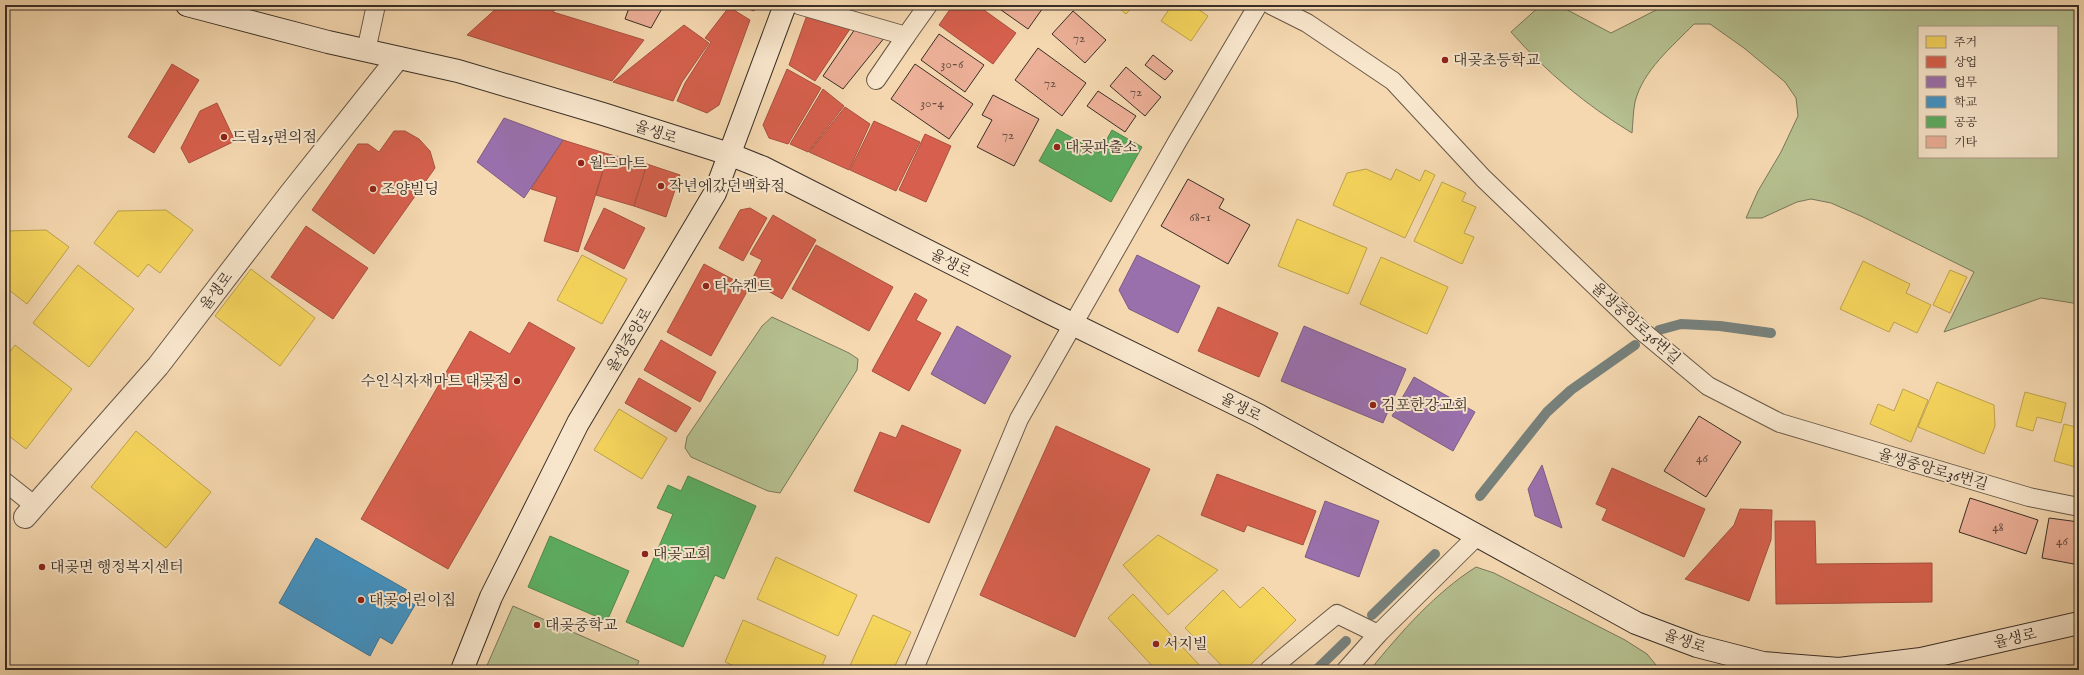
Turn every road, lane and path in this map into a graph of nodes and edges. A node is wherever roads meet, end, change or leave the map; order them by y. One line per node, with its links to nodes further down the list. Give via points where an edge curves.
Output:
1 (187, 5): 9 (street, 율생로)
2 (376, 5): 9 (lane)
3 (785, 5): 12 (street, 율생중앙로)
4 (799, 5): 8 (lane)
5 (928, 5): 8 (lane)
6 (1258, 5): 13 (lane)
7 (1271, 5): 15 (lane, 율생중앙로36번길, via 1307,24 1393,81 1494,189 1642,331 1708,386 1780,423 2029,497)
8 (906, 36): 11 (lane)
9 (366, 51): 10 (street, 율생로)
10 (398, 58): 12 (street, 율생로, via 538,94); 16 (street, 율생로, via 158,366)
11 (876, 80)
12 (729, 154): 13 (street, 율생로, via 797,183); 21 (street, 율생중앙로, via 715,193 578,422 491,597)
13 (1073, 324): 17 (street, 율생로, via 1258,415); 20 (lane, via 1019,419)
14 (5, 482): 16 (lane)
15 (2079, 507)
16 (30, 511)
17 (1476, 537): 18 (street, 율생로, via 1636,622 1696,646 1763,663 1839,669 1921,659); 19 (lane)
18 (2079, 623)
19 (1378, 634): 22 (lane, via 1337,614); 23 (lane)
20 (914, 669)
21 (462, 670)
22 (1269, 670)
23 (1346, 670)

